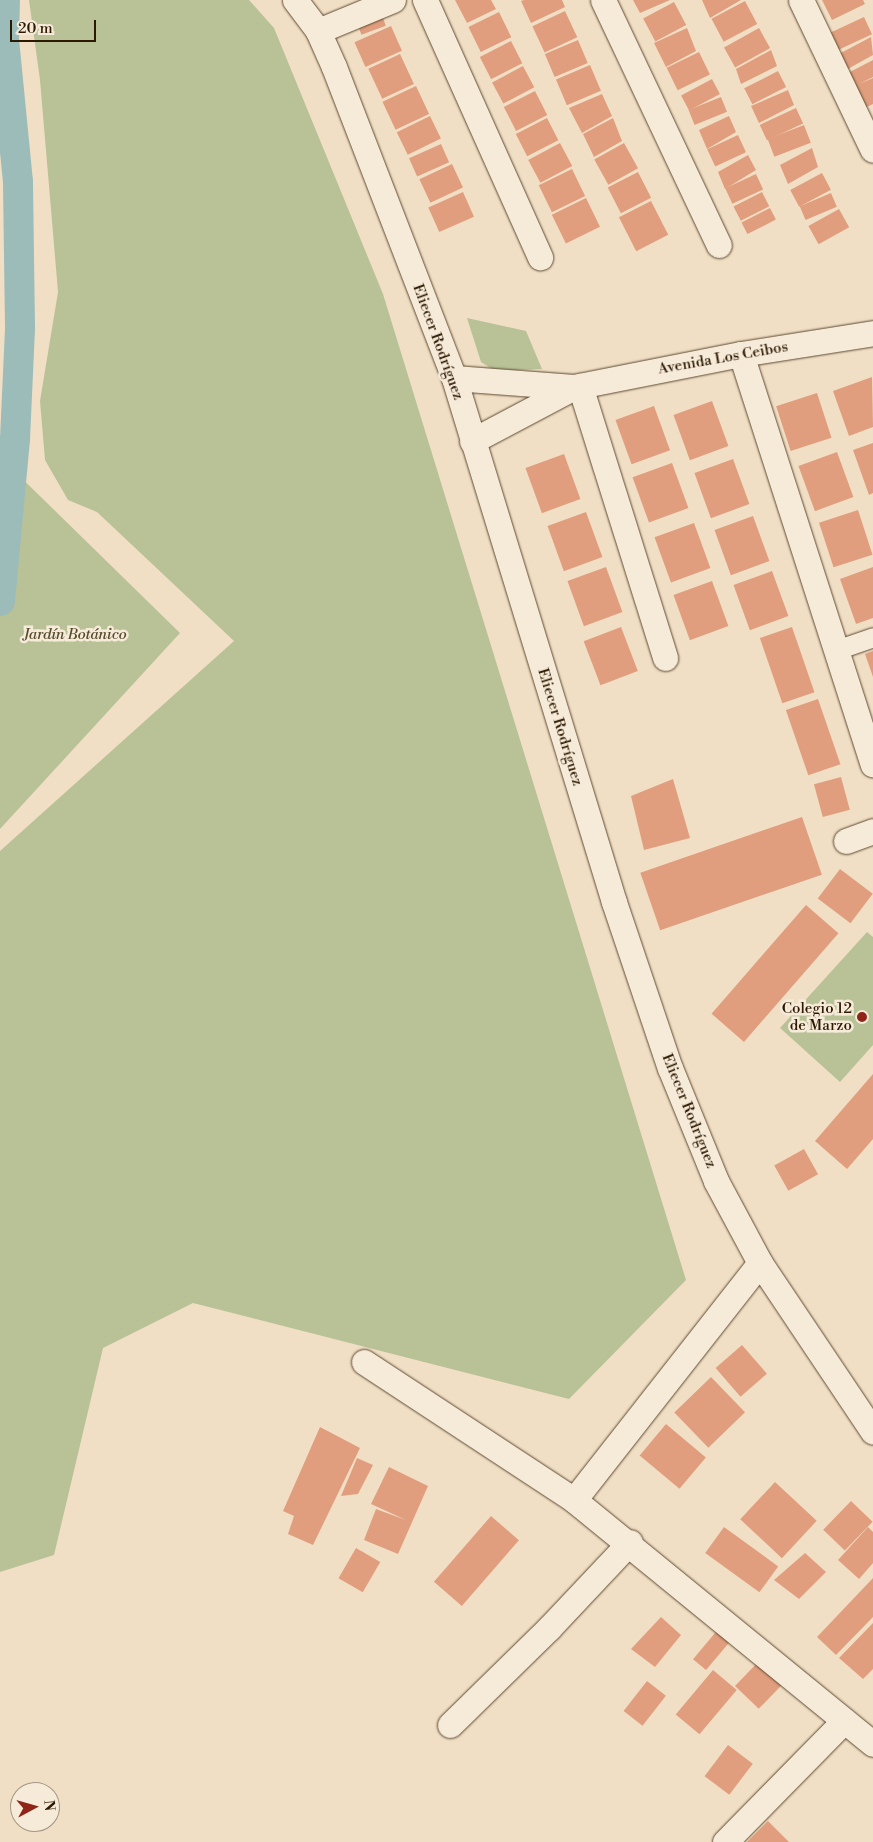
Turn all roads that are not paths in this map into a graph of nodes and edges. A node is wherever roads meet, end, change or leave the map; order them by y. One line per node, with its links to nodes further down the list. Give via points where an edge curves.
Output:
1 (295, 0): 6 (street, Eliecer Rodríguez)
2 (393, 0): 6 (street)
3 (425, 0): 9 (street)
4 (602, 0): 8 (street)
5 (801, 0): 7 (street)
6 (318, 31): 12 (street, Eliecer Rodríguez)
7 (873, 150)
8 (719, 245)
9 (540, 257)
10 (873, 333): 11 (street, Avenida Los Ceibos)
11 (741, 354): 13 (street, Avenida Los Ceibos); 16 (street)
12 (454, 378): 13 (street); 14 (street, Eliecer Rodríguez)
13 (577, 387): 14 (street); 17 (street)
14 (472, 441): 21 (street, Eliecer Rodríguez, via 614,902 670,1068 716,1181)
15 (873, 637): 16 (street)
16 (836, 650): 18 (street)
17 (665, 658)
18 (873, 764)
19 (873, 831): 20 (street)
20 (846, 841)
21 (760, 1263): 23 (street, Eliecer Rodríguez); 24 (street)
22 (364, 1362): 24 (street)
23 (873, 1432)
24 (574, 1500): 25 (street)
25 (630, 1542): 26 (street); 27 (street, via 549,1628)
26 (844, 1721): 28 (street); 29 (street)
27 (450, 1725)
28 (873, 1744)
29 (725, 1842)

